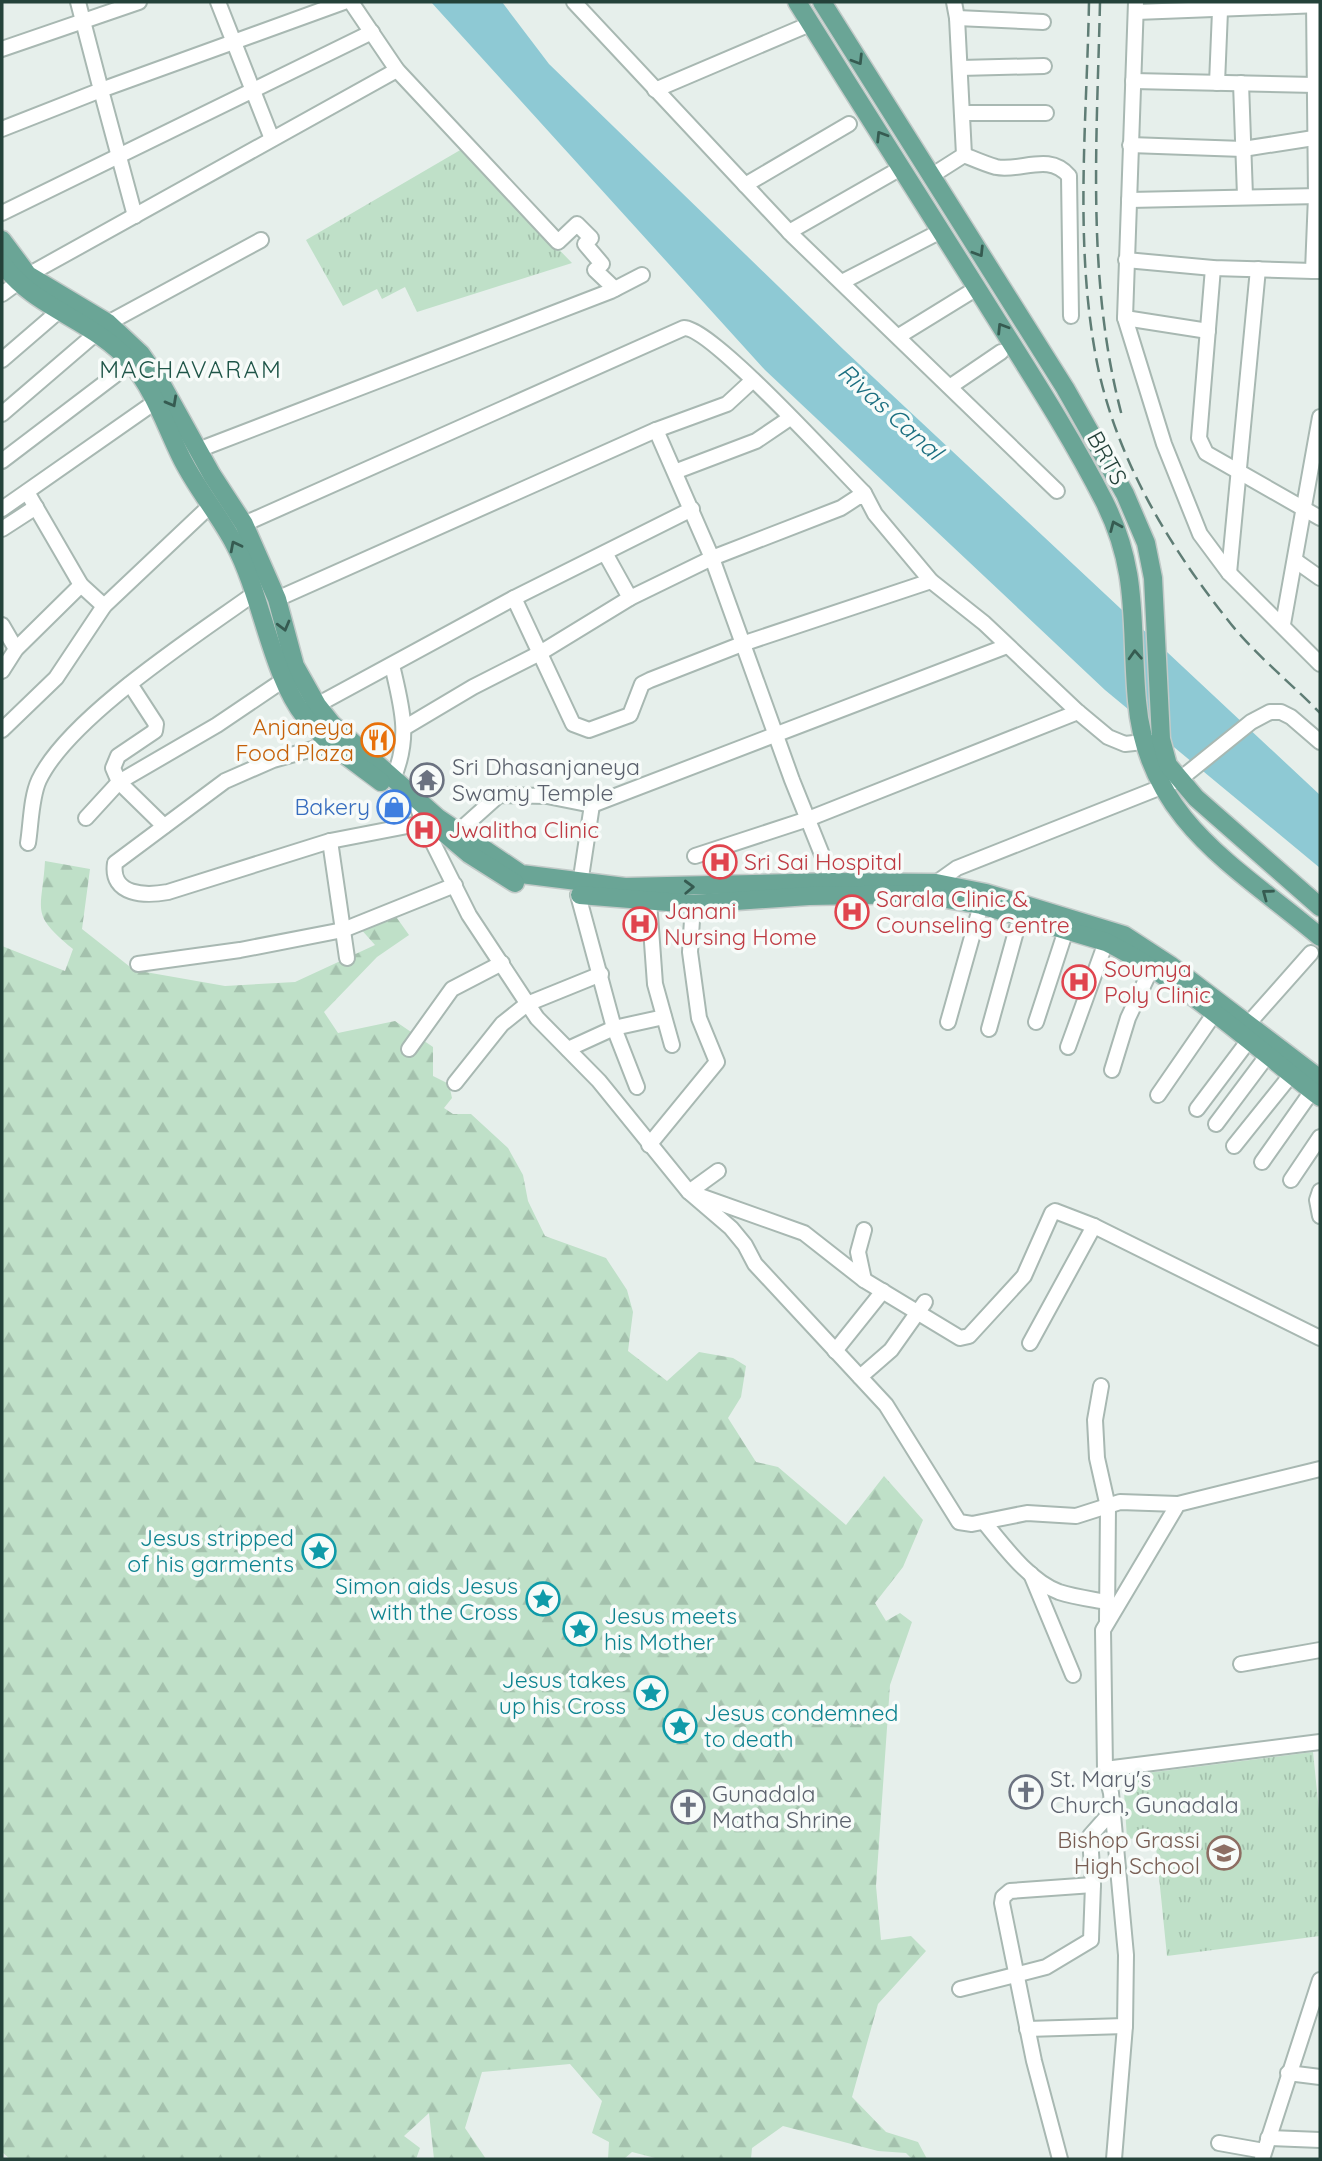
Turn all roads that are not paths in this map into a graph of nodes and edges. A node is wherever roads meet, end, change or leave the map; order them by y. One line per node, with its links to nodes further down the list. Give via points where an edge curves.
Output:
1 (78, 2): 14 (street)
2 (139, 2): 14 (street)
3 (218, 2): 18 (street)
4 (344, 2): 18 (street)
5 (351, 2): 17 (street)
6 (574, 2): 28 (street)
7 (796, 2): 16 (main road, BRTS)
8 (822, 2): 41 (main road, BRTS, one-way to 41)
9 (954, 2): 13 (street)
10 (1316, 4): 12 (street); 24 (street)
11 (1136, 7): 12 (street); 23 (street)
12 (1220, 11): 25 (street)
13 (957, 18): 15 (street); 21 (street)
14 (82, 19): 19 (street); 27 (street)
15 (1042, 22)
16 (810, 24): 28 (street); 40 (main road, BRTS, one-way to 16)
17 (372, 32): 22 (street); 29 (street)
18 (235, 43): 27 (street); 29 (street)
19 (2, 49)
20 (1044, 66): 21 (street)
21 (960, 68): 30 (street)
22 (397, 70): 35 (street); 61 (street, via 558,242 577,224 591,238 585,244 602,264 595,271)
23 (1133, 80): 25 (street); 36 (street)
24 (1317, 80): 26 (street); 34 (street)
25 (1217, 83): 26 (street)
26 (1241, 83): 37 (street)
27 (101, 90): 33 (street); 39 (street)
28 (655, 90): 42 (street)
29 (252, 93): 35 (street); 39 (street)
30 (962, 113): 31 (street); 38 (street)
31 (1046, 113)
32 (849, 124): 42 (street)
33 (2, 129)
34 (1318, 137): 37 (street); 44 (street)
35 (272, 139): 47 (street)
36 (1130, 145): 37 (street); 45 (street)
37 (1243, 149): 43 (street)
38 (964, 155): 41 (street); 63 (street, via 997,167 1050,163 1069,176)
39 (119, 156): 46 (street); 47 (street)
40 (901, 168): 48 (main road, BRTS); 49 (street)
41 (931, 177): 121 (main road, BRTS, one-way to 121, via 1100,447 1146,543 1156,613)
42 (745, 185): 49 (street)
43 (1245, 196): 44 (street); 45 (street)
44 (1318, 196): 56 (street)
45 (1129, 200): 52 (street)
46 (2, 213)
47 (135, 216): 59 (street)
48 (941, 231): 58 (street); 60 (main road, BRTS)
49 (789, 232): 58 (street)
50 (2, 240): 59 (main road)
51 (261, 240): 65 (street)
52 (1126, 260): 54 (street); 64 (street)
53 (2, 263): 59 (main road)
54 (1213, 268): 55 (street); 66 (street)
55 (1258, 269): 56 (street); 81 (street)
56 (1316, 271)
57 (642, 275): 61 (street)
58 (842, 282): 67 (street)
59 (15, 284): 62 (main road); 65 (main road)
60 (977, 288): 67 (street); 121 (main road, BRTS, one-way to 60, via 1139,718 1132,591 1125,551 1105,503)
61 (615, 289): 78 (street)
62 (60, 310): 65 (main road); 69 (street)
63 (1071, 316)
64 (1125, 318): 66 (street); 96 (street, via 1164,444 1200,534)
65 (102, 328): 70 (main road); 74 (street); 78 (main road, one-way to 78, via 141,354)
66 (1208, 331): 81 (street, via 1199,438 1206,453)
67 (899, 336): 72 (street)
68 (1001, 352): 72 (street)
69 (2, 360)
70 (131, 363): 73 (main road); 79 (street)
71 (753, 380): 76 (street); 77 (street, via 727,404); 91 (street, via 706,338 684,328)
72 (951, 386): 82 (street)
73 (155, 402): 83 (street); 85 (main road, via 181,459)
74 (2, 414)
75 (1320, 416): 89 (street)
76 (790, 418): 80 (street, via 757,441); 84 (street)
77 (656, 430): 80 (street); 103 (street)
78 (198, 450): 91 (main road)
79 (2, 461)
80 (677, 471): 88 (street)
81 (1238, 471): 89 (street); 96 (street)
82 (1057, 491)
83 (26, 492): 86 (street); 87 (street)
84 (864, 493): 94 (street, via 841,508); 98 (street, via 875,514)
85 (212, 505): 100 (main road, one-way to 85, via 236,546); 104 (street)
86 (36, 507): 92 (street); 99 (street)
87 (2, 509)
88 (692, 509): 93 (street); 94 (street)
89 (1306, 509): 90 (street); 95 (street)
90 (1320, 518)
91 (244, 524): 103 (main road)
92 (2, 530)
93 (605, 553): 101 (street); 102 (street)
94 (712, 558): 102 (street); 107 (street)
95 (1296, 561): 97 (street); 105 (street)
96 (1229, 573): 105 (street)
97 (1320, 578)
98 (931, 582): 107 (street); 108 (street)
99 (80, 584): 104 (street); 109 (street)
100 (255, 593): 114 (main road); 115 (street)
101 (514, 598): 110 (street); 112 (street)
102 (630, 598): 110 (street)
103 (277, 599): 116 (main road, one-way to 116, via 295,666)
104 (104, 606): 118 (street, via 55,678)
105 (1283, 624): 111 (street)
106 (2, 625): 109 (street)
107 (742, 644): 110 (street, via 642,684 630,715 589,730 573,723); 120 (street)
108 (1007, 646): 117 (street); 120 (street)
109 (16, 649): 113 (street)
110 (540, 653): 119 (street)
111 (1320, 664)
112 (392, 665): 116 (street); 119 (street)
113 (2, 671)
114 (285, 679): 123 (main road, via 304,716); 126 (street)
115 (130, 684): 126 (street, via 156,724 155,731 114,762); 134 (street, via 69,739 38,781)
116 (317, 705): 124 (main road)
117 (1078, 712): 121 (street, via 1108,737 1125,744); 130 (street)
118 (5, 721)
119 (404, 729): 124 (street, via 403,754)
120 (775, 734): 127 (street); 130 (street)
121 (1154, 740): 125 (main road, BRTS)
122 (1320, 742): 125 (street, via 1281,712 1269,712)
123 (331, 744): 128 (main road); 131 (street, via 273,760 225,781)
124 (393, 779): 128 (main road)
125 (1178, 779): 137 (street, via 957,868); 143 (main road, BRTS); 147 (main road, BRTS, one-way to 125, via 1204,844 1182,817)
126 (119, 782): 129 (street); 131 (street)
127 (592, 805): 132 (street, via 547,796 499,795); 139 (street)
128 (419, 811): 132 (main road); 133 (street); 138 (street); 139 (main road, via 469,854 520,887)
129 (86, 818)
130 (808, 819): 135 (street); 136 (street)
131 (164, 826): 133 (street, via 115,863 117,879 129,892 146,896 177,890)
132 (460, 830): 139 (main road, via 521,874)
133 (331, 841): 145 (street)
134 (28, 843)
135 (695, 856)
136 (833, 882): 137 (main road); 139 (main road, one-way to 136)
137 (936, 883): 162 (main road, via 986,893 1124,935 1170,965)
138 (455, 885): 145 (street); 151 (street)
139 (579, 889): 140 (main road); 154 (street)
140 (649, 901): 141 (main road); 157 (street, via 655,984)
141 (693, 904): 142 (main road, via 917,894); 177 (street, via 690,952 699,1018 717,1062)
142 (981, 905): 144 (main road); 158 (street)
143 (1320, 906)
144 (1020, 917): 146 (main road); 161 (street)
145 (343, 930): 150 (street); 152 (street)
146 (1066, 930): 148 (main road); 159 (street)
147 (1320, 937)
148 (1106, 943): 153 (main road); 164 (street)
149 (1311, 953): 162 (street)
150 (347, 958)
151 (502, 963): 155 (street); 165 (street, via 452,989)
152 (138, 964)
153 (1151, 969): 156 (main road); 168 (street, via 1128,1018)
154 (601, 974): 155 (street); 160 (street)
155 (527, 1004): 166 (street); 170 (street, via 502,1024)
156 (1214, 1014): 162 (main road); 173 (street)
157 (664, 1017): 160 (street); 163 (street)
158 (948, 1022)
159 (1035, 1022)
160 (614, 1028): 166 (street); 171 (street)
161 (989, 1029)
162 (1248, 1032): 167 (main road); 172 (main road); 174 (street)
163 (672, 1045)
164 (1068, 1046)
165 (409, 1049)
166 (568, 1049): 177 (street)
167 (1268, 1056): 169 (main road); 175 (street)
168 (1112, 1070)
169 (1290, 1075): 172 (main road); 178 (street)
170 (455, 1083)
171 (637, 1087)
172 (1318, 1089): 179 (street)
173 (1158, 1095)
174 (1197, 1109)
175 (1216, 1124)
176 (1320, 1137): 181 (street)
177 (649, 1145): 183 (street)
178 (1234, 1146)
179 (1262, 1162)
180 (718, 1171): 183 (street)
181 (1291, 1180)
182 (1320, 1191): 184 (street)
183 (689, 1192): 187 (street, via 804,1233); 192 (street, via 731,1228 755,1264)
184 (1320, 1216)
185 (1094, 1226): 189 (street, via 1052,1213 1024,1276 969,1336 960,1338); 190 (street); 191 (street)
186 (864, 1230): 187 (street, via 858,1252)
187 (864, 1280): 188 (street)
188 (883, 1291): 189 (street); 192 (street)
189 (921, 1308): 193 (street, via 891,1350)
190 (1320, 1338)
191 (1030, 1343)
192 (835, 1351): 193 (street)
193 (860, 1377): 198 (street, via 886,1405 959,1522)
194 (1101, 1386): 197 (street, via 1095,1420 1097,1458)
195 (1320, 1469): 196 (street)
196 (1178, 1504): 197 (street, via 1119,1502); 201 (street)
197 (1108, 1507): 198 (street, via 1076,1516 1027,1513); 200 (street)
198 (984, 1522): 199 (street)
199 (1031, 1573): 200 (street, via 1059,1592); 204 (street)
200 (1107, 1602): 201 (street)
201 (1107, 1621): 206 (street, via 1103,1630)
202 (1320, 1650): 203 (street)
203 (1241, 1664)
204 (1073, 1675)
205 (1320, 1742): 206 (street)
206 (1105, 1769): 207 (street)
207 (1112, 1810): 208 (street, via 1090,1836); 213 (street, via 1126,1955)
208 (1093, 1885): 209 (street, via 1091,1940 1046,1967); 209 (street, via 1010,1891 1003,1897)
209 (1016, 1975): 211 (street); 214 (street)
210 (1320, 1980): 212 (street)
211 (960, 1989)
212 (1315, 2008): 215 (street)
213 (1125, 2026): 214 (street); 221 (street)
214 (1027, 2029): 220 (street)
215 (1288, 2073): 216 (street); 219 (street)
216 (1320, 2077)
217 (1320, 2140): 219 (street)
218 (1219, 2143): 219 (street)
219 (1265, 2150)
220 (1060, 2159)
221 (1114, 2159)

